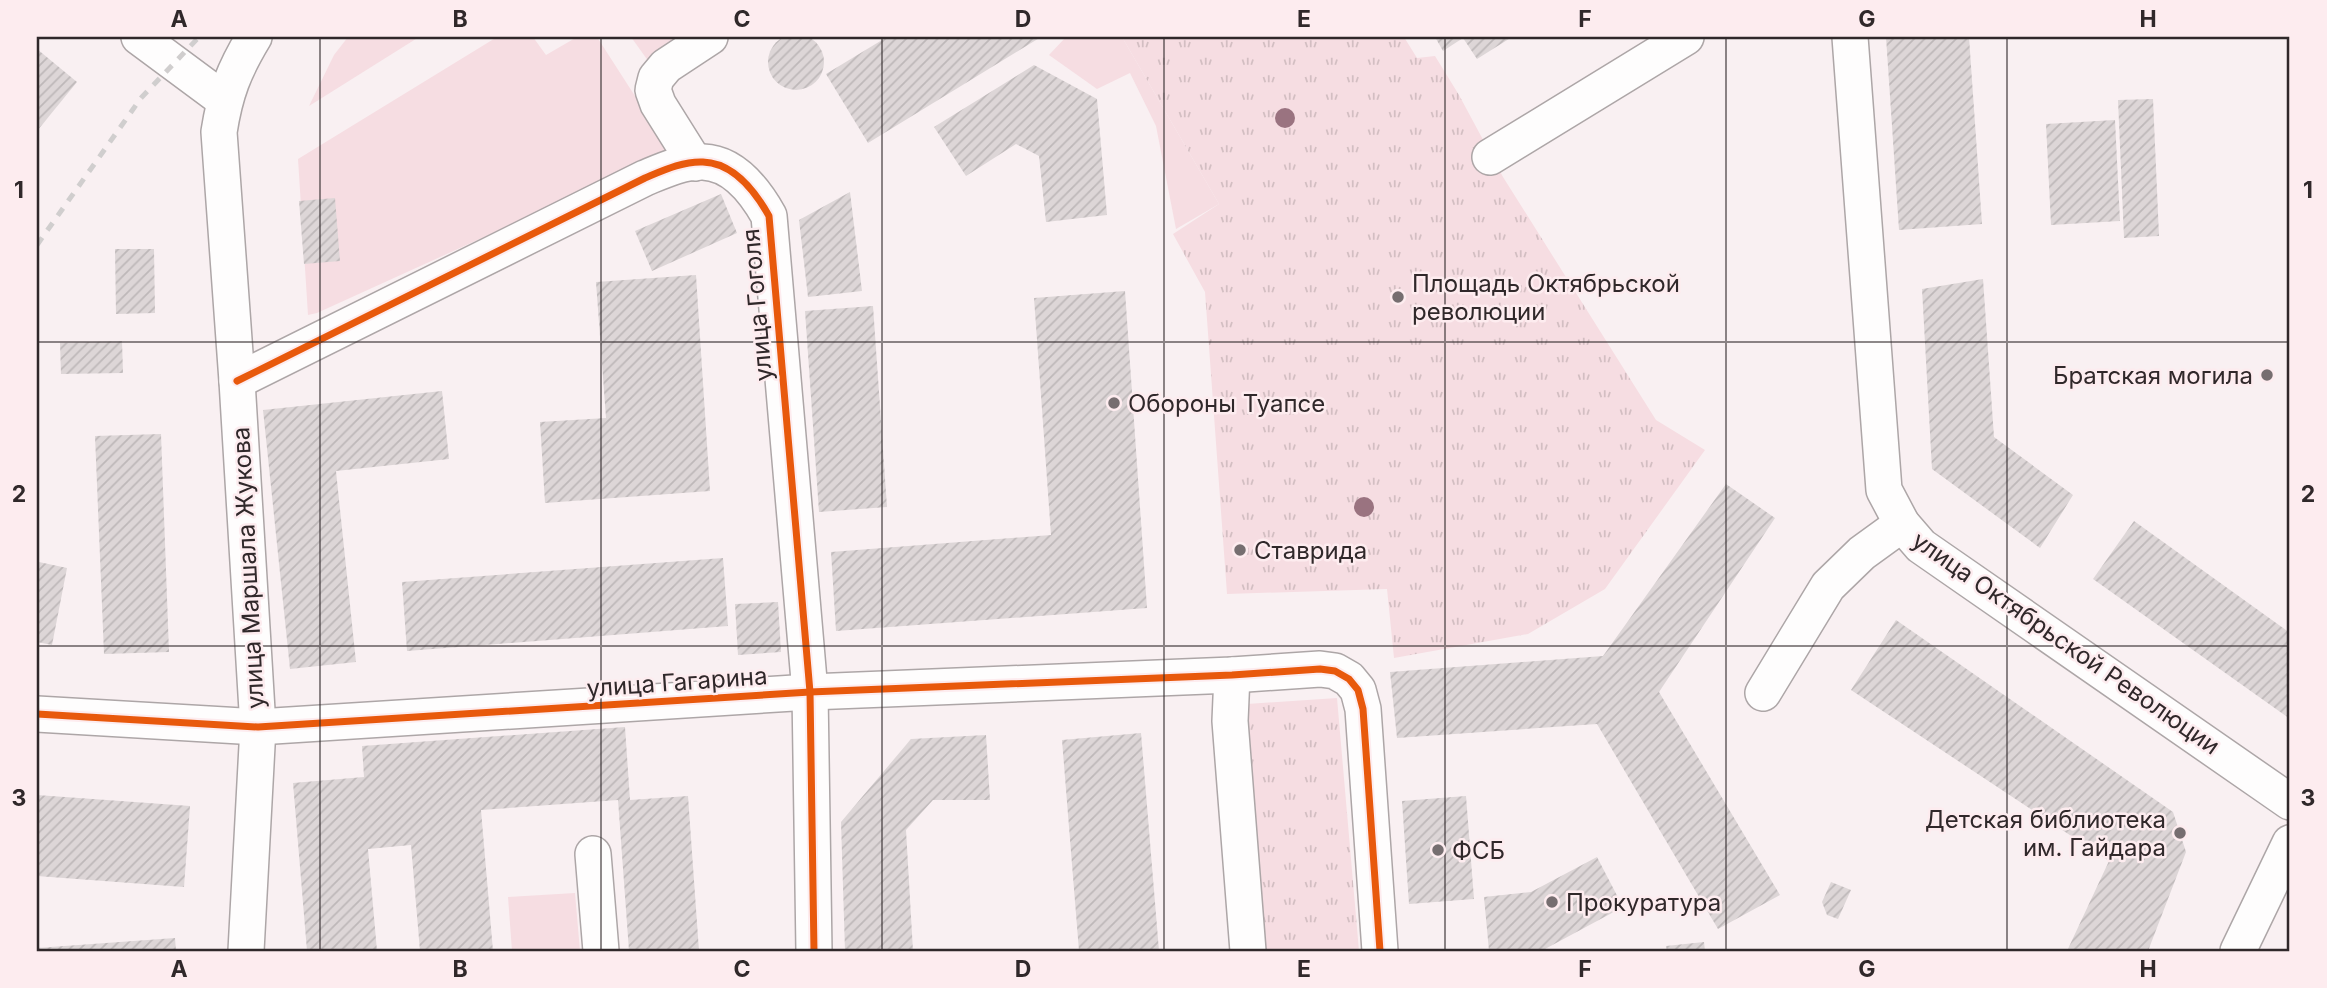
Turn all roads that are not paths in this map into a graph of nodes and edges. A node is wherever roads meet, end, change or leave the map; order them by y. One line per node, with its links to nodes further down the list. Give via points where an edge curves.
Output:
1 (139, 37): 6 (street)
2 (254, 37): 6 (street, улица Маршала Жукова)
3 (710, 37): 8 (street, via 666,66 653,90)
4 (1686, 37): 7 (street)
5 (1850, 37): 10 (street, улица Октябрьской Революции, via 1884,490)
6 (224, 100): 9 (street, улица Маршала Жукова, via 219,132)
7 (1490, 157)
8 (695, 163): 9 (street, улица Гоголя, via 645,178); 12 (street, улица Гоголя, via 727,169 746,182 769,216)
9 (237, 381): 15 (street, улица Маршала Жукова)
10 (1902, 524): 13 (street, via 1861,553 1828,586); 16 (street, улица Октябрьской Революции, via 1921,546)
11 (1231, 675): 12 (street, улица Гагарина); 22 (street, via 1230,721); 23 (street, улица Гагарина, via 1320,669 1349,678 1358,690)
12 (810, 692): 15 (street, улица Гагарина); 21 (street, улица Гоголя)
13 (1763, 693)
14 (37, 714): 15 (street, улица Гагарина)
15 (258, 727): 19 (street, улица Маршала Жукова)
16 (2290, 802)
17 (2290, 843): 24 (street)
18 (593, 854): 20 (street)
19 (246, 951)
20 (600, 951)
21 (814, 951)
22 (1248, 951)
23 (1380, 951)
24 (2238, 951)

